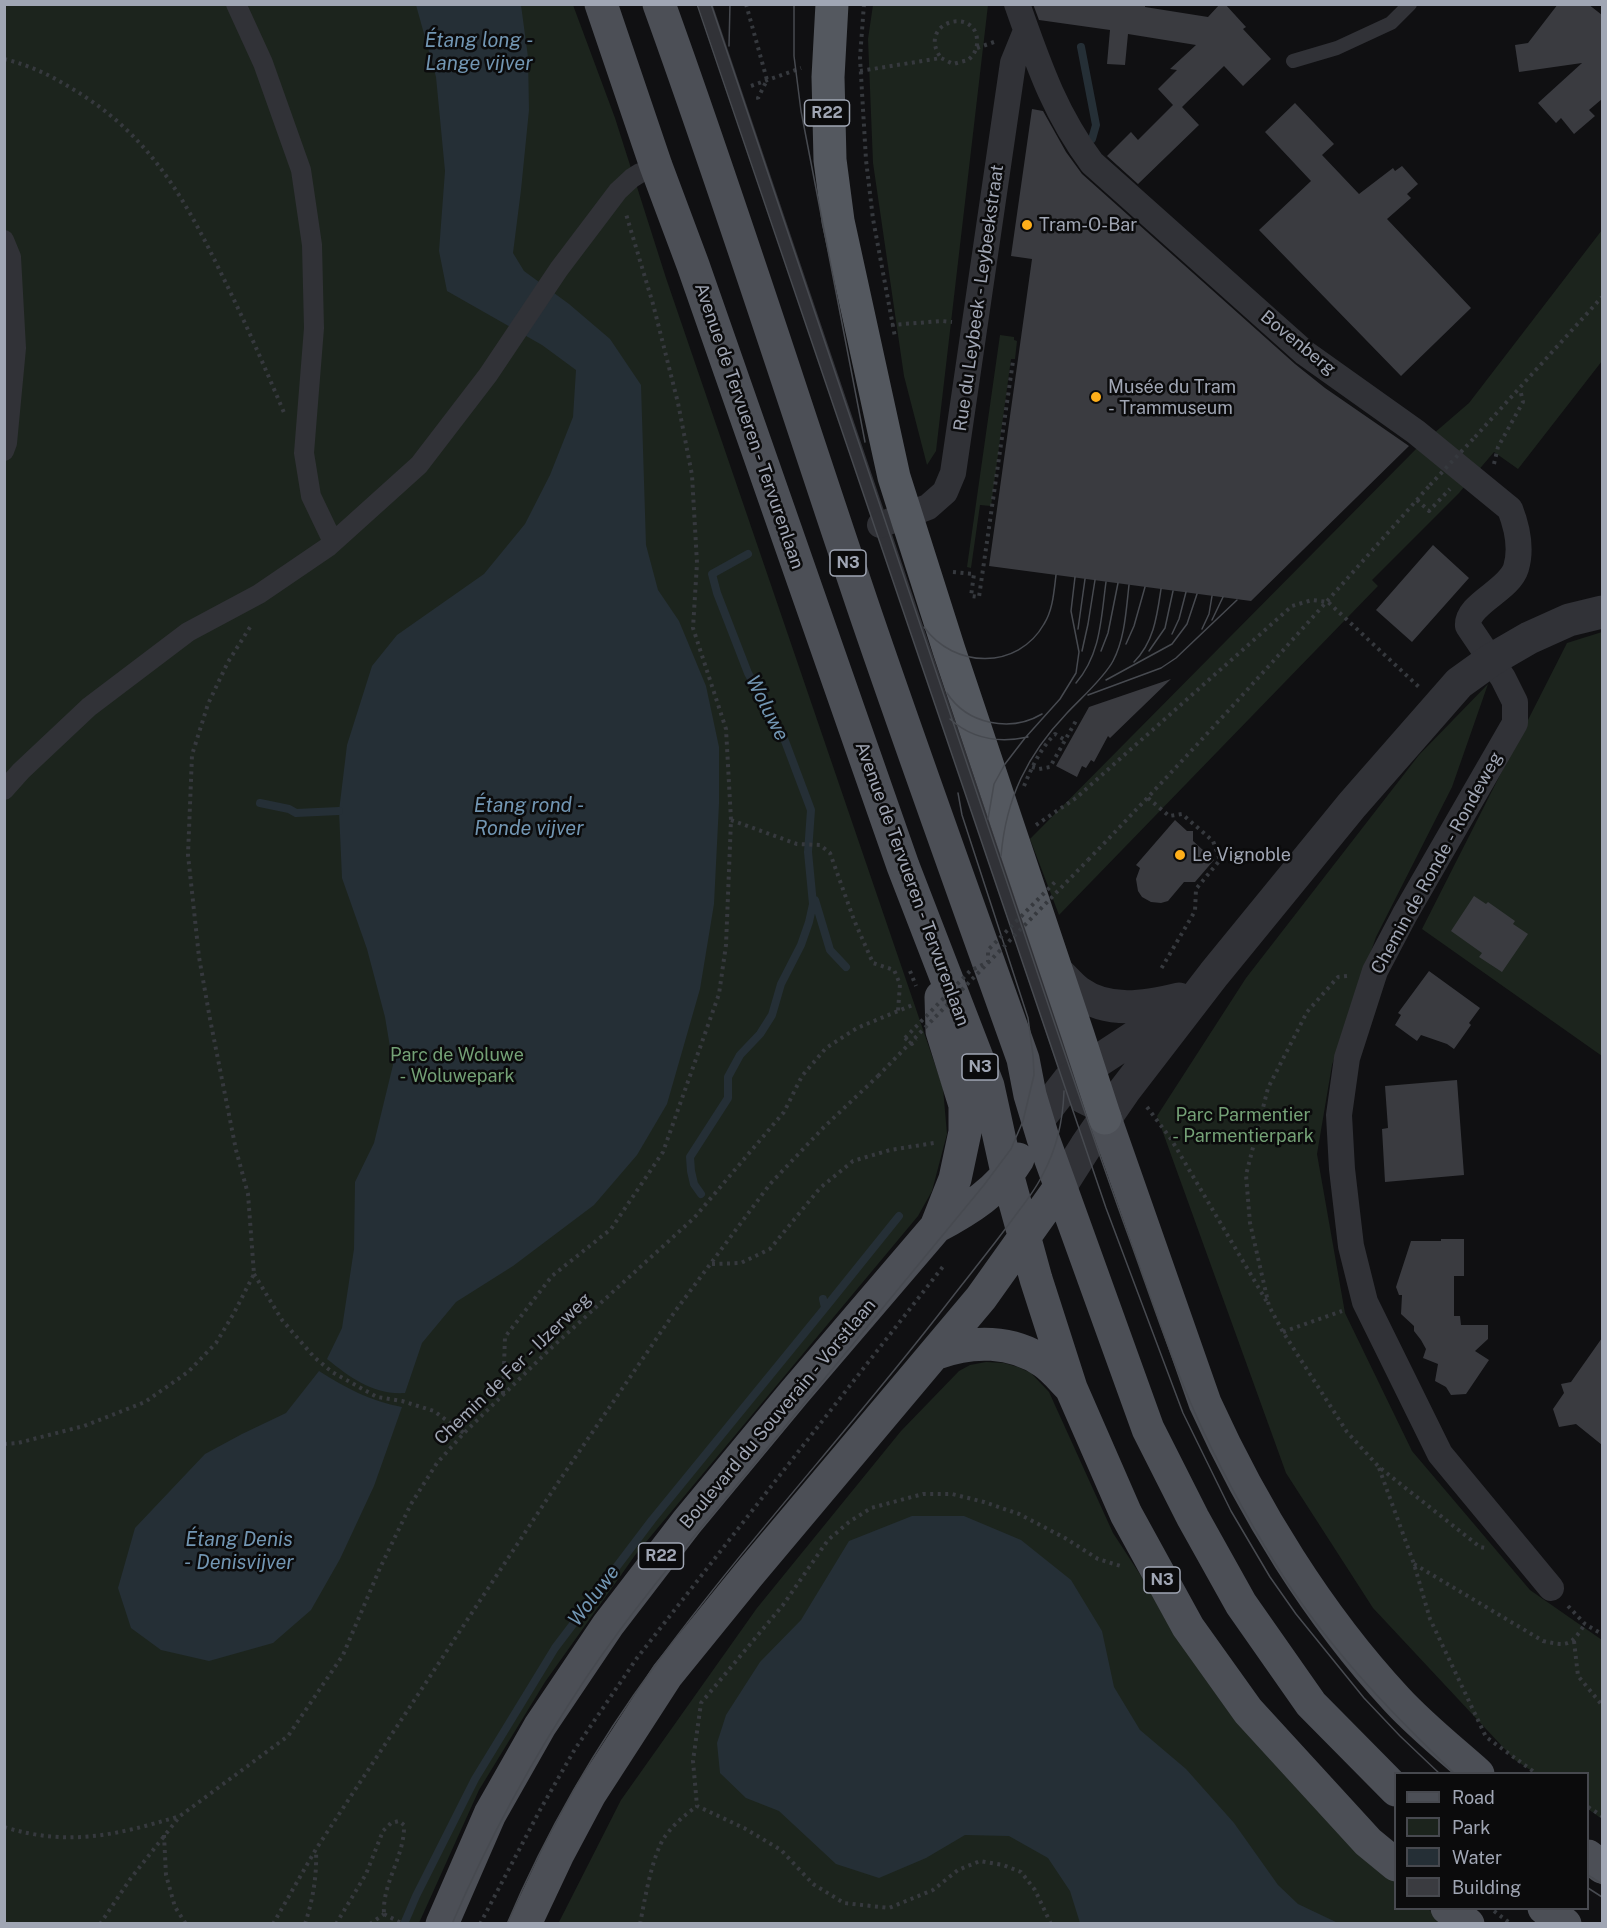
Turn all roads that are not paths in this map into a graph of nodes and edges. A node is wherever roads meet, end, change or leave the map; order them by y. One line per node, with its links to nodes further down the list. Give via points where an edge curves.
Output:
1 (236, 4): 14 (street, via 263,63 301,170 312,245 314,328 304,453 311,496)
2 (602, 4): 20 (main road, Avenue de Tervueren - Tervurenlaan / N3)
3 (659, 4): 26 (main road, N3, via 879,653 1023,1059)
4 (705, 4): 13 (lane)
5 (832, 4): 13 (highway, R22, via 827,112 830,160 838,221 894,477)
6 (1017, 4): 8 (street, Bovenberg)
7 (1410, 4): 9 (lane, via 1391,23 1337,48)
8 (1026, 31): 13 (street, Rue du Leybeek - Leybeekstraat, via 1013,63 953,473 945,492 928,507); 16 (street, Bovenberg, via 1050,95 1092,163 1305,353 1416,432 1510,509 1517,527 1516,570 1467,619)
9 (1293, 61)
10 (640, 173): 14 (street, via 618,191 419,465)
11 (4, 240): 12 (street, via 11,257 16,348)
12 (4, 451)
13 (893, 520): 18 (lane); 19 (highway)
14 (333, 542): 17 (street, via 259,594 188,632 89,707)
15 (1602, 612): 16 (street, via 1569,620)
16 (1491, 660): 22 (street, via 1459,683 1427,717); 33 (street, Chemin de Ronde - Rondeweg, via 1515,702 1515,723 1375,971 1347,1058 1340,1115 1342,1169 1352,1246 1365,1302 1440,1454)
17 (4, 790)
18 (979, 817): 19 (lane); 24 (lane)
19 (1023, 834): 21 (highway)
20 (940, 962): 27 (main road, Avenue de Tervueren - Tervurenlaan / N3, via 988,1086); 29 (main road, via 942,1031 965,1105 965,1132 955,1179)
21 (1057, 972): 23 (street, via 1078,992 1116,1006 1142,1007); 24 (highway)
22 (1214, 974): 23 (street); 25 (street)
23 (1180, 999): 24 (street, via 1136,1036)
24 (1079, 1074): 25 (highway); 26 (street)
25 (1105, 1118): 28 (street); 34 (main road, via 1205,1403 1253,1497 1290,1561 1361,1660 1399,1702)
26 (1038, 1120): 27 (main road, Boulevard du Souverain - Vorstlaan / R22); 28 (main road, N3)
27 (1008, 1176): 29 (main road, Boulevard du Souverain - Vorstlaan / R22, via 988,1195); 30 (main road, Avenue de Tervueren - Tervurenlaan / N3)
28 (1060, 1187): 30 (main road); 35 (main road, N3, via 1148,1429 1192,1518 1241,1604 1311,1704)
29 (936, 1227): 41 (main road, Boulevard du Souverain - Vorstlaan / R22, via 716,1488 608,1625 540,1726 490,1814)
30 (1024, 1237): 31 (main road); 32 (main road, Avenue de Tervueren - Tervurenlaan / N3)
31 (937, 1353): 32 (main road, via 980,1343 1008,1347 1045,1363); 42 (main road, via 667,1675 590,1794)
32 (1071, 1388): 37 (main road, Avenue de Tervueren - Tervurenlaan / N3, via 1126,1514 1188,1627 1248,1711 1368,1842)
33 (1551, 1588)
34 (1477, 1772)
35 (1394, 1789)
36 (1589, 1857): 38 (main road)
37 (1394, 1864)
38 (1602, 1867)
39 (1450, 1910): 43 (main road)
40 (1547, 1910): 44 (main road)
41 (442, 1923)
42 (526, 1923)
43 (1468, 1923)
44 (1565, 1923)

